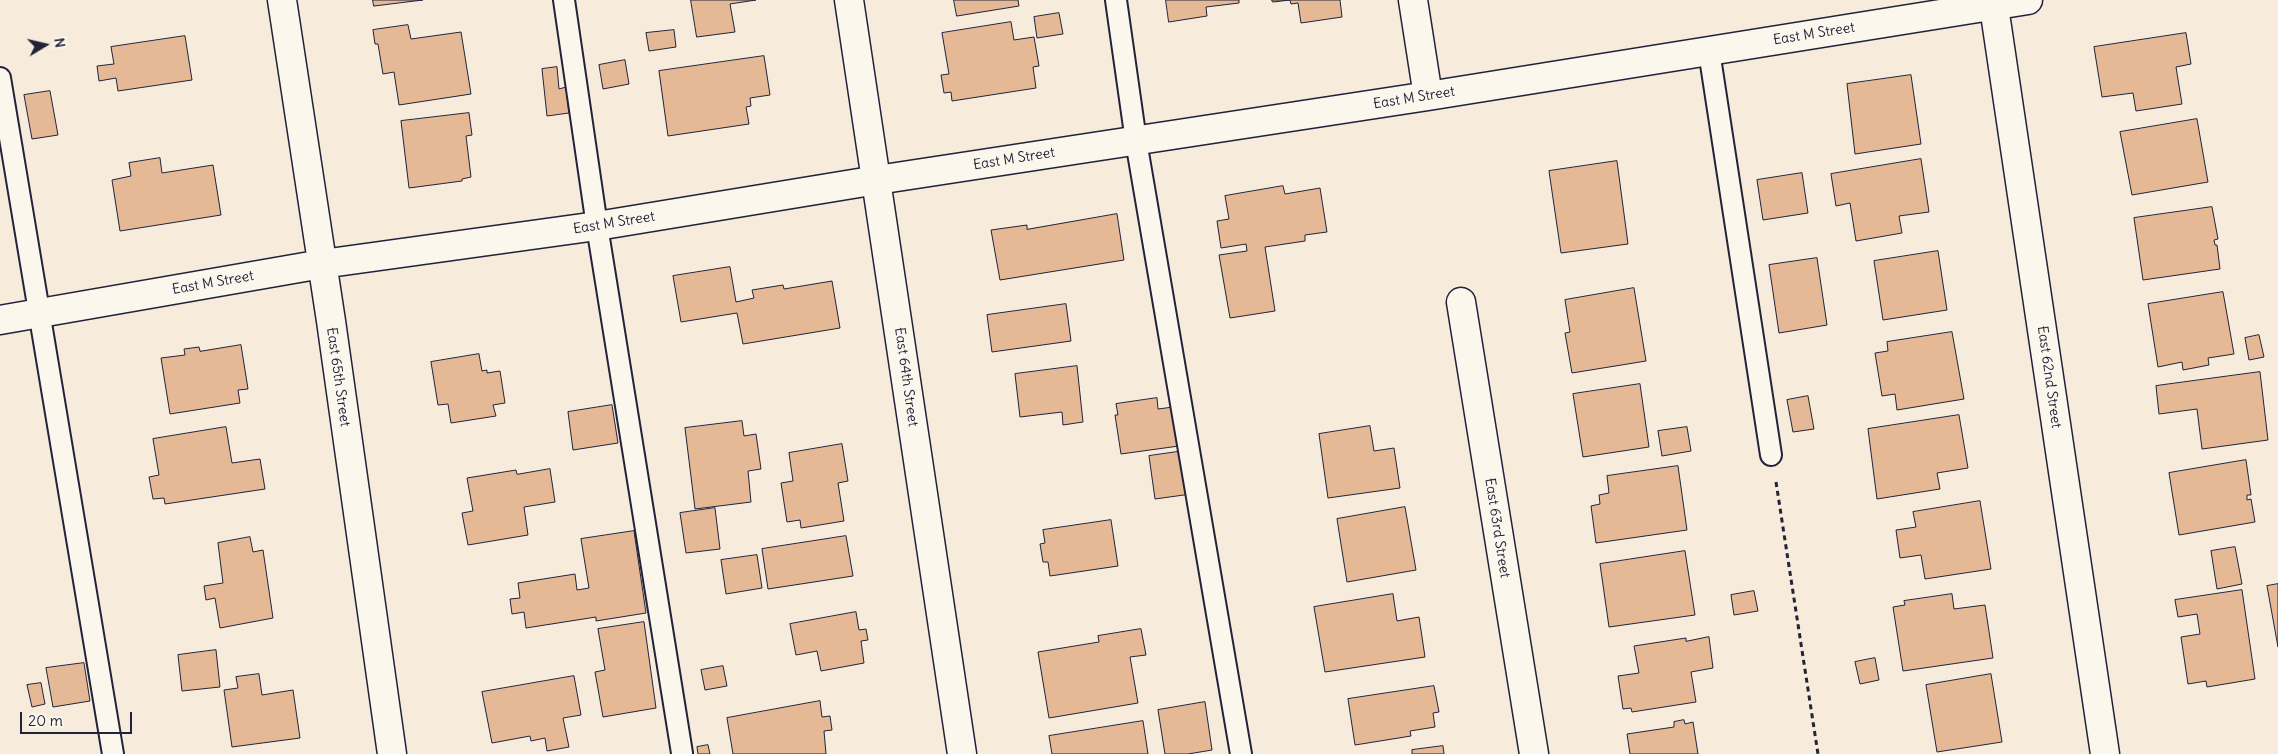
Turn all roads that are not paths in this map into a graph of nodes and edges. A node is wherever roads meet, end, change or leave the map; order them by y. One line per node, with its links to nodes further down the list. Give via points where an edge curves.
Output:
1 (282, 0): 14 (street, East 65th Street)
2 (564, 0): 13 (lane)
3 (849, 0): 12 (street, East 64th Street)
4 (1116, 0): 11 (lane)
5 (1412, 0): 10 (street)
6 (2028, 0): 7 (street, East M Street)
7 (1993, 2): 8 (street, East M Street); 25 (street, East 62nd Street)
8 (1709, 51): 10 (street, East M Street); 18 (lane)
9 (0, 78): 16 (lane)
10 (1428, 96): 11 (street, East M Street)
11 (1136, 141): 12 (street, East M Street); 23 (lane)
12 (877, 180): 13 (street, East M Street); 22 (street, East 64th Street)
13 (597, 226): 14 (street, East M Street); 19 (lane)
14 (322, 264): 16 (street, East M Street); 21 (street, East 65th Street)
15 (1461, 302): 24 (street, East 63rd Street)
16 (40, 314): 17 (street, East M Street); 20 (lane)
17 (0, 320)
18 (1771, 455)
19 (682, 753)
20 (113, 754)
21 (392, 754)
22 (962, 754)
23 (1241, 754)
24 (1534, 754)
25 (2105, 754)

